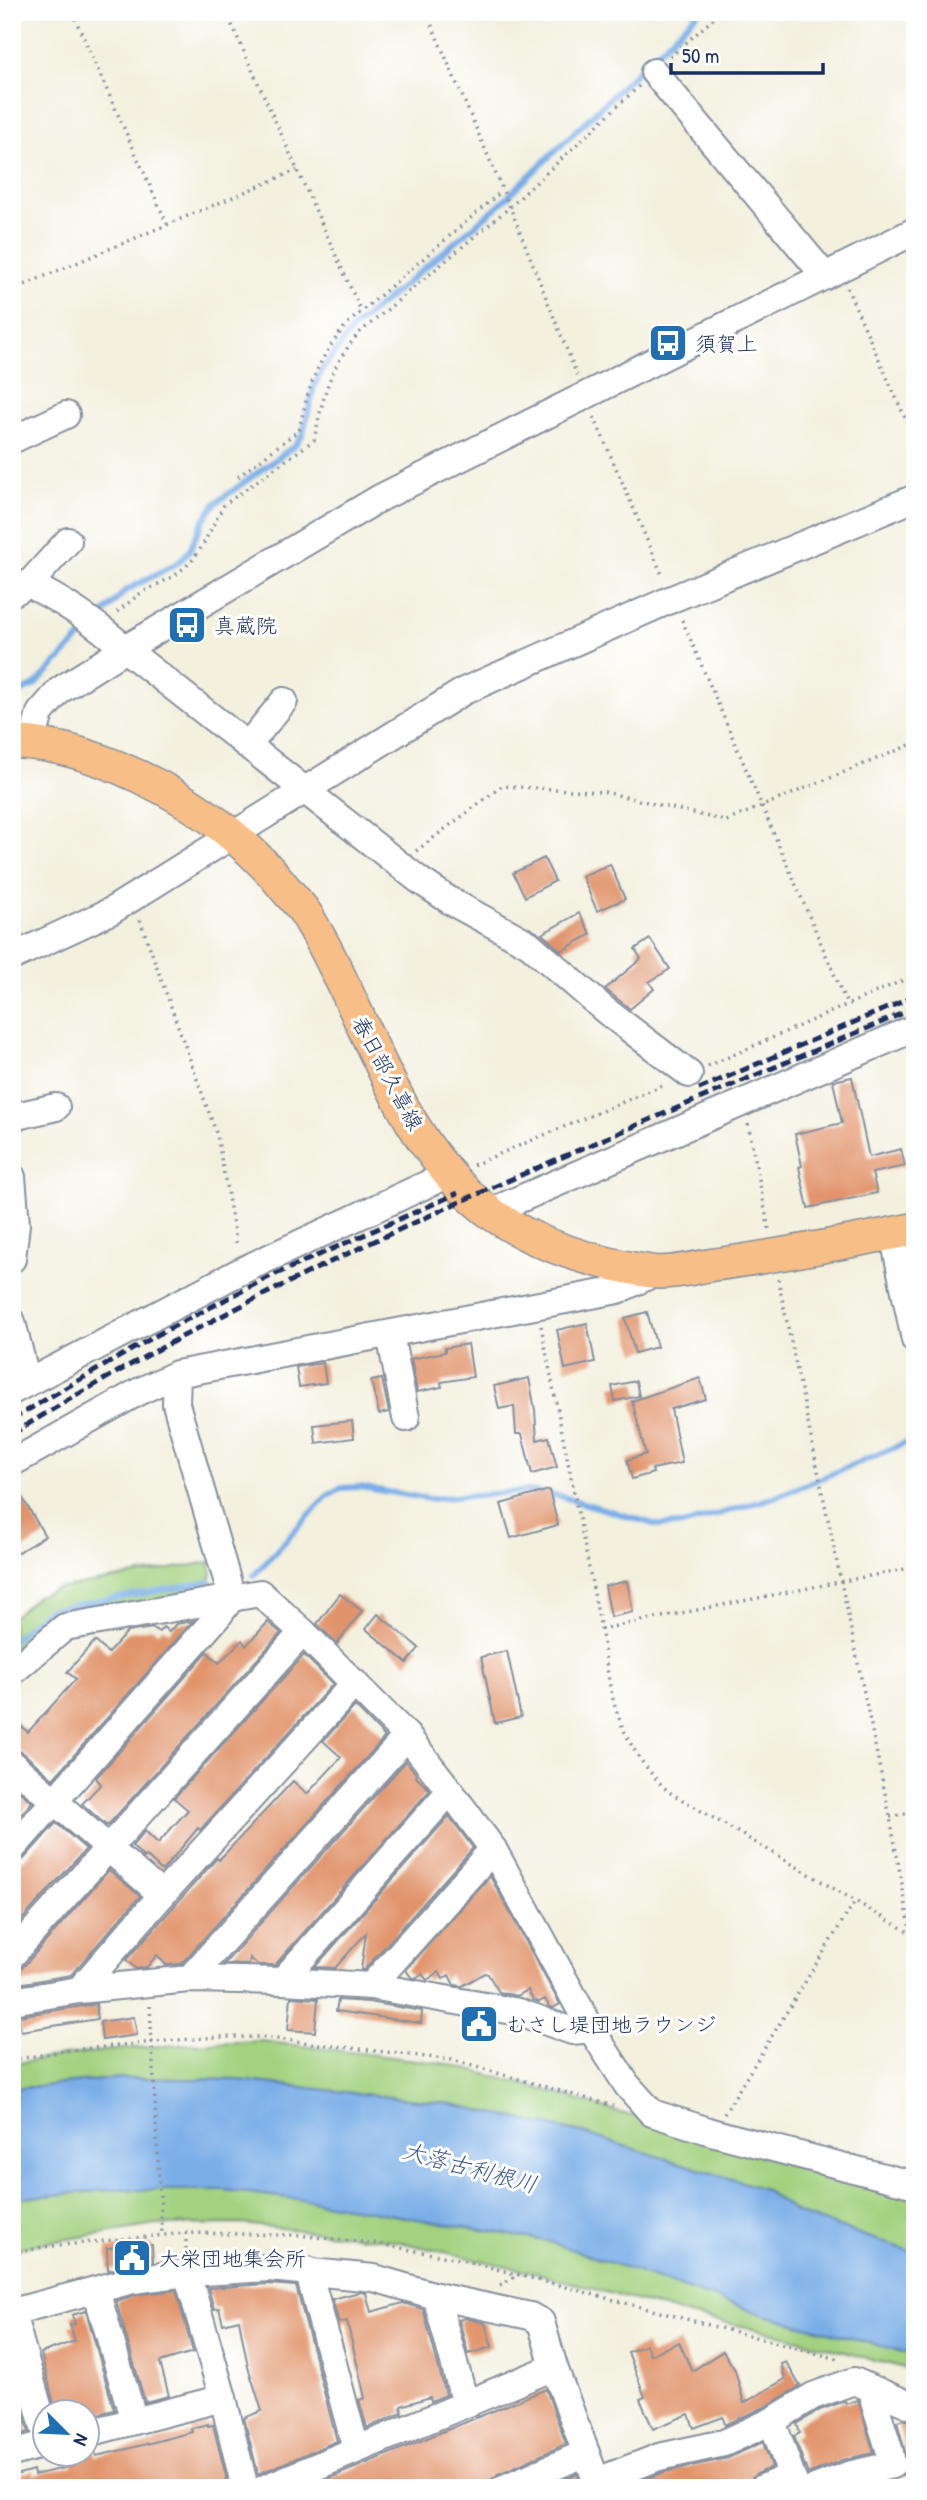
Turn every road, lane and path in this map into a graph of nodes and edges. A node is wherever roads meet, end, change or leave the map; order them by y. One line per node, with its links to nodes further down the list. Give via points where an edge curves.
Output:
1 (72, 12): 9 (path)
2 (226, 12): 6 (path)
3 (426, 12): 7 (path)
4 (721, 12): 5 (path)
5 (654, 72): 8 (path); 11 (street)
6 (297, 170): 9 (path); 13 (path)
7 (502, 190): 8 (path); 13 (path)
8 (510, 207): 14 (path); 23 (path, via 358,334 331,373 314,440 224,505 191,562)
9 (167, 225): 12 (path)
10 (915, 231): 11 (street)
11 (832, 273): 14 (street); 17 (path)
12 (12, 290)
13 (361, 312): 18 (path, via 317,365 296,435)
14 (585, 396): 22 (path); 24 (street, via 380,498)
15 (66, 415): 16 (street)
16 (12, 440)
17 (915, 440)
18 (237, 477)
19 (915, 498): 22 (street)
20 (68, 541): 21 (street)
21 (21, 588): 23 (street, via 65,602)
22 (672, 599): 29 (street, via 464,691); 30 (path)
23 (100, 626): 24 (street)
24 (125, 649): 26 (street, via 60,690); 28 (street)
25 (284, 701): 28 (street)
26 (22, 743): 31 (main road, 春日部久喜線, via 78,754 140,776 186,801)
27 (915, 743): 30 (path)
28 (248, 745): 29 (street)
29 (305, 790): 31 (street); 32 (street)
30 (763, 808): 32 (path, via 726,821 605,792 502,786); 35 (path)
31 (233, 835): 33 (street); 41 (main road, 春日部久喜線, via 309,917 412,1125)
32 (399, 864): 37 (street, via 452,902 530,944 605,1010)
33 (132, 898): 34 (street); 47 (path, via 217,1135)
34 (12, 957)
35 (847, 1003)
36 (915, 1028): 38 (street)
37 (689, 1074)
38 (744, 1101): 43 (street); 45 (path)
39 (56, 1107): 40 (street)
40 (12, 1117)
41 (449, 1174): 43 (main road, 春日部久喜線); 47 (street)
42 (12, 1177): 46 (street, via 16,1224)
43 (490, 1212): 48 (main road, 春日部久喜線, via 537,1240 579,1255)
44 (904, 1231): 45 (main road, 春日部久喜線); 52 (street)
45 (774, 1257): 48 (main road, 春日部久喜線); 58 (path)
46 (12, 1259)
47 (241, 1271): 54 (street)
48 (657, 1272): 49 (street, via 618,1290)
49 (537, 1306): 51 (street); 60 (path)
50 (12, 1322): 54 (street)
51 (390, 1334): 53 (street); 55 (street)
52 (915, 1340)
53 (177, 1374): 56 (street); 59 (street, via 176,1405)
54 (20, 1386)
55 (406, 1418)
56 (12, 1463)
57 (915, 1567): 58 (path)
58 (841, 1583): 60 (path); 69 (path)
59 (232, 1597): 61 (street, via 260,1593); 62 (street, via 65,1627); 67 (street)
60 (601, 1629): 74 (path, via 617,1714 654,1779)
61 (303, 1632): 63 (street); 71 (street)
62 (12, 1672)
63 (355, 1683): 64 (street); 73 (street)
64 (407, 1736): 66 (street); 77 (street)
65 (12, 1764): 67 (street)
66 (450, 1791): 72 (street); 78 (street)
67 (54, 1801): 70 (street); 71 (street)
68 (915, 1812): 69 (path)
69 (890, 1817): 75 (path)
70 (12, 1849)
71 (107, 1849): 73 (street); 76 (street)
72 (493, 1849): 79 (street); 83 (street)
73 (162, 1895): 80 (street)
74 (855, 1901): 75 (path); 87 (path)
75 (913, 1935)
76 (12, 1955)
77 (189, 1979): 78 (street); 80 (street)
78 (282, 1981): 79 (street)
79 (371, 1986): 83 (street, via 519,2012 572,2031)
80 (79, 1990): 82 (street)
81 (149, 1999): 84 (path)
82 (12, 2001)
83 (591, 2029): 87 (street, via 627,2085 652,2113)
84 (153, 2042): 85 (path); 86 (path, via 260,2038 452,2060); 90 (path)
85 (12, 2060)
86 (615, 2106)
87 (715, 2133): 88 (street)
88 (915, 2185)
89 (186, 2233): 91 (path)
90 (162, 2235)
91 (187, 2267): 92 (street); 93 (street); 99 (street)
92 (308, 2270): 94 (street, via 374,2278); 106 (street)
93 (96, 2290): 95 (street); 103 (street)
94 (436, 2296): 96 (street, via 541,2322); 100 (street)
95 (12, 2313): 98 (street)
96 (554, 2367): 100 (street); 108 (street)
97 (875, 2392): 101 (street); 102 (street, via 854,2381 813,2396); 110 (street, via 892,2465)
98 (36, 2398)
99 (223, 2398): 103 (street); 111 (street)
100 (465, 2403): 106 (street)
101 (915, 2407)
102 (772, 2420): 109 (street, via 724,2443 659,2456); 110 (street)
103 (134, 2421): 104 (street)
104 (102, 2429)
105 (32, 2448): 107 (street)
106 (356, 2449): 112 (street)
107 (12, 2453)
108 (586, 2453): 109 (street); 113 (street)
109 (598, 2484)
110 (801, 2484): 114 (street)
111 (246, 2488)
112 (265, 2488)
113 (504, 2488)
114 (763, 2488)

